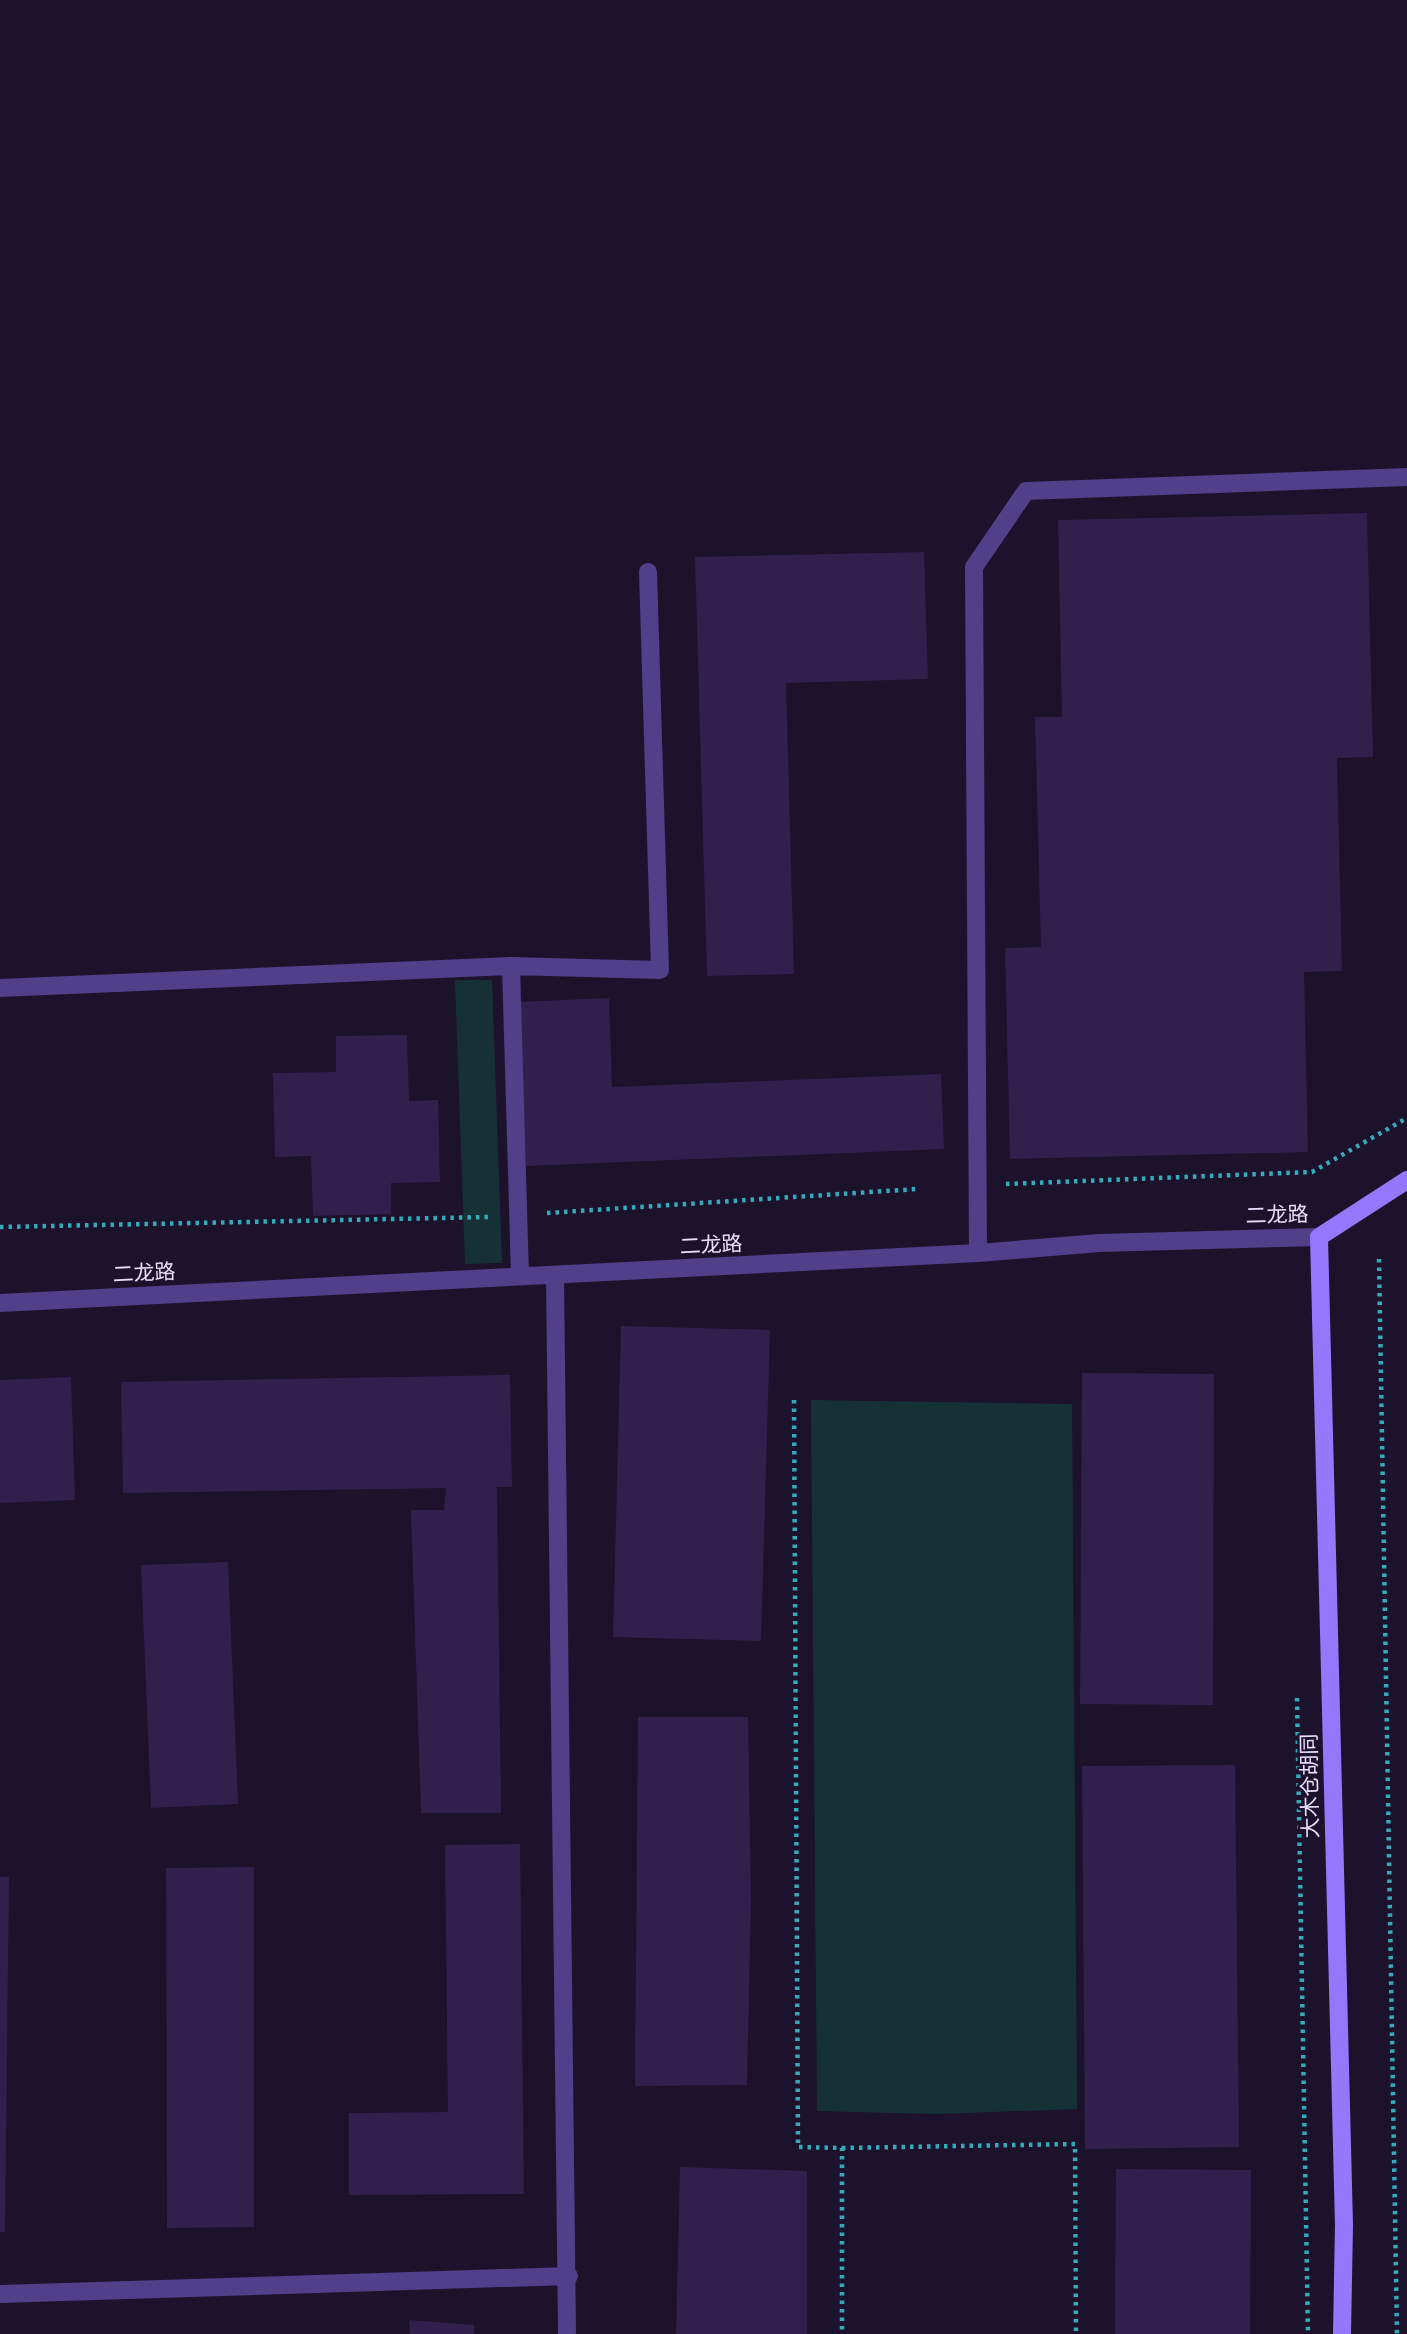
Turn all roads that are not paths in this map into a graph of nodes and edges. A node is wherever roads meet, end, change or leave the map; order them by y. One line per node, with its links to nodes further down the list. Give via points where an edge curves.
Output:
1 (1407, 477): 7 (street, via 1026,491 974,567)
2 (648, 572): 3 (street, via 660,970)
3 (511, 966): 4 (street); 8 (street)
4 (0, 988)
5 (1407, 1180): 6 (street, 二龙路)
6 (1320, 1237): 7 (street, 二龙路, via 1099,1242); 14 (street, 大木仓胡同, via 1344,2225)
7 (978, 1253): 9 (street, 二龙路)
8 (520, 1276): 9 (street, 二龙路); 10 (street, 二龙路)
9 (555, 1276): 11 (street)
10 (0, 1303)
11 (569, 2276): 12 (street); 13 (street)
12 (0, 2294)
13 (567, 2334)
14 (1342, 2334)

